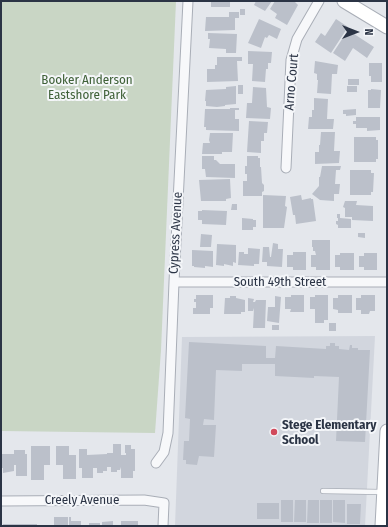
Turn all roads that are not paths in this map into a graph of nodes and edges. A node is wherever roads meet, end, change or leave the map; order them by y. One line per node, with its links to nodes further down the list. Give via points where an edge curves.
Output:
1 (188, 1): 6 (street, Cypress Avenue)
2 (319, 1): 5 (street, Arno Court, via 297,39 292,60)
3 (344, 1): 4 (street)
4 (387, 27)
5 (286, 168)
6 (174, 282): 7 (street, South 49th Street); 9 (street, Cypress Avenue, via 168,433 164,452)
7 (387, 282)
8 (387, 431): 11 (street)
9 (156, 463)
10 (323, 491): 11 (lane)
11 (384, 492): 14 (street)
12 (1, 501): 13 (street, Creely Avenue, via 144,500 164,503)
13 (162, 526)
14 (382, 526)

